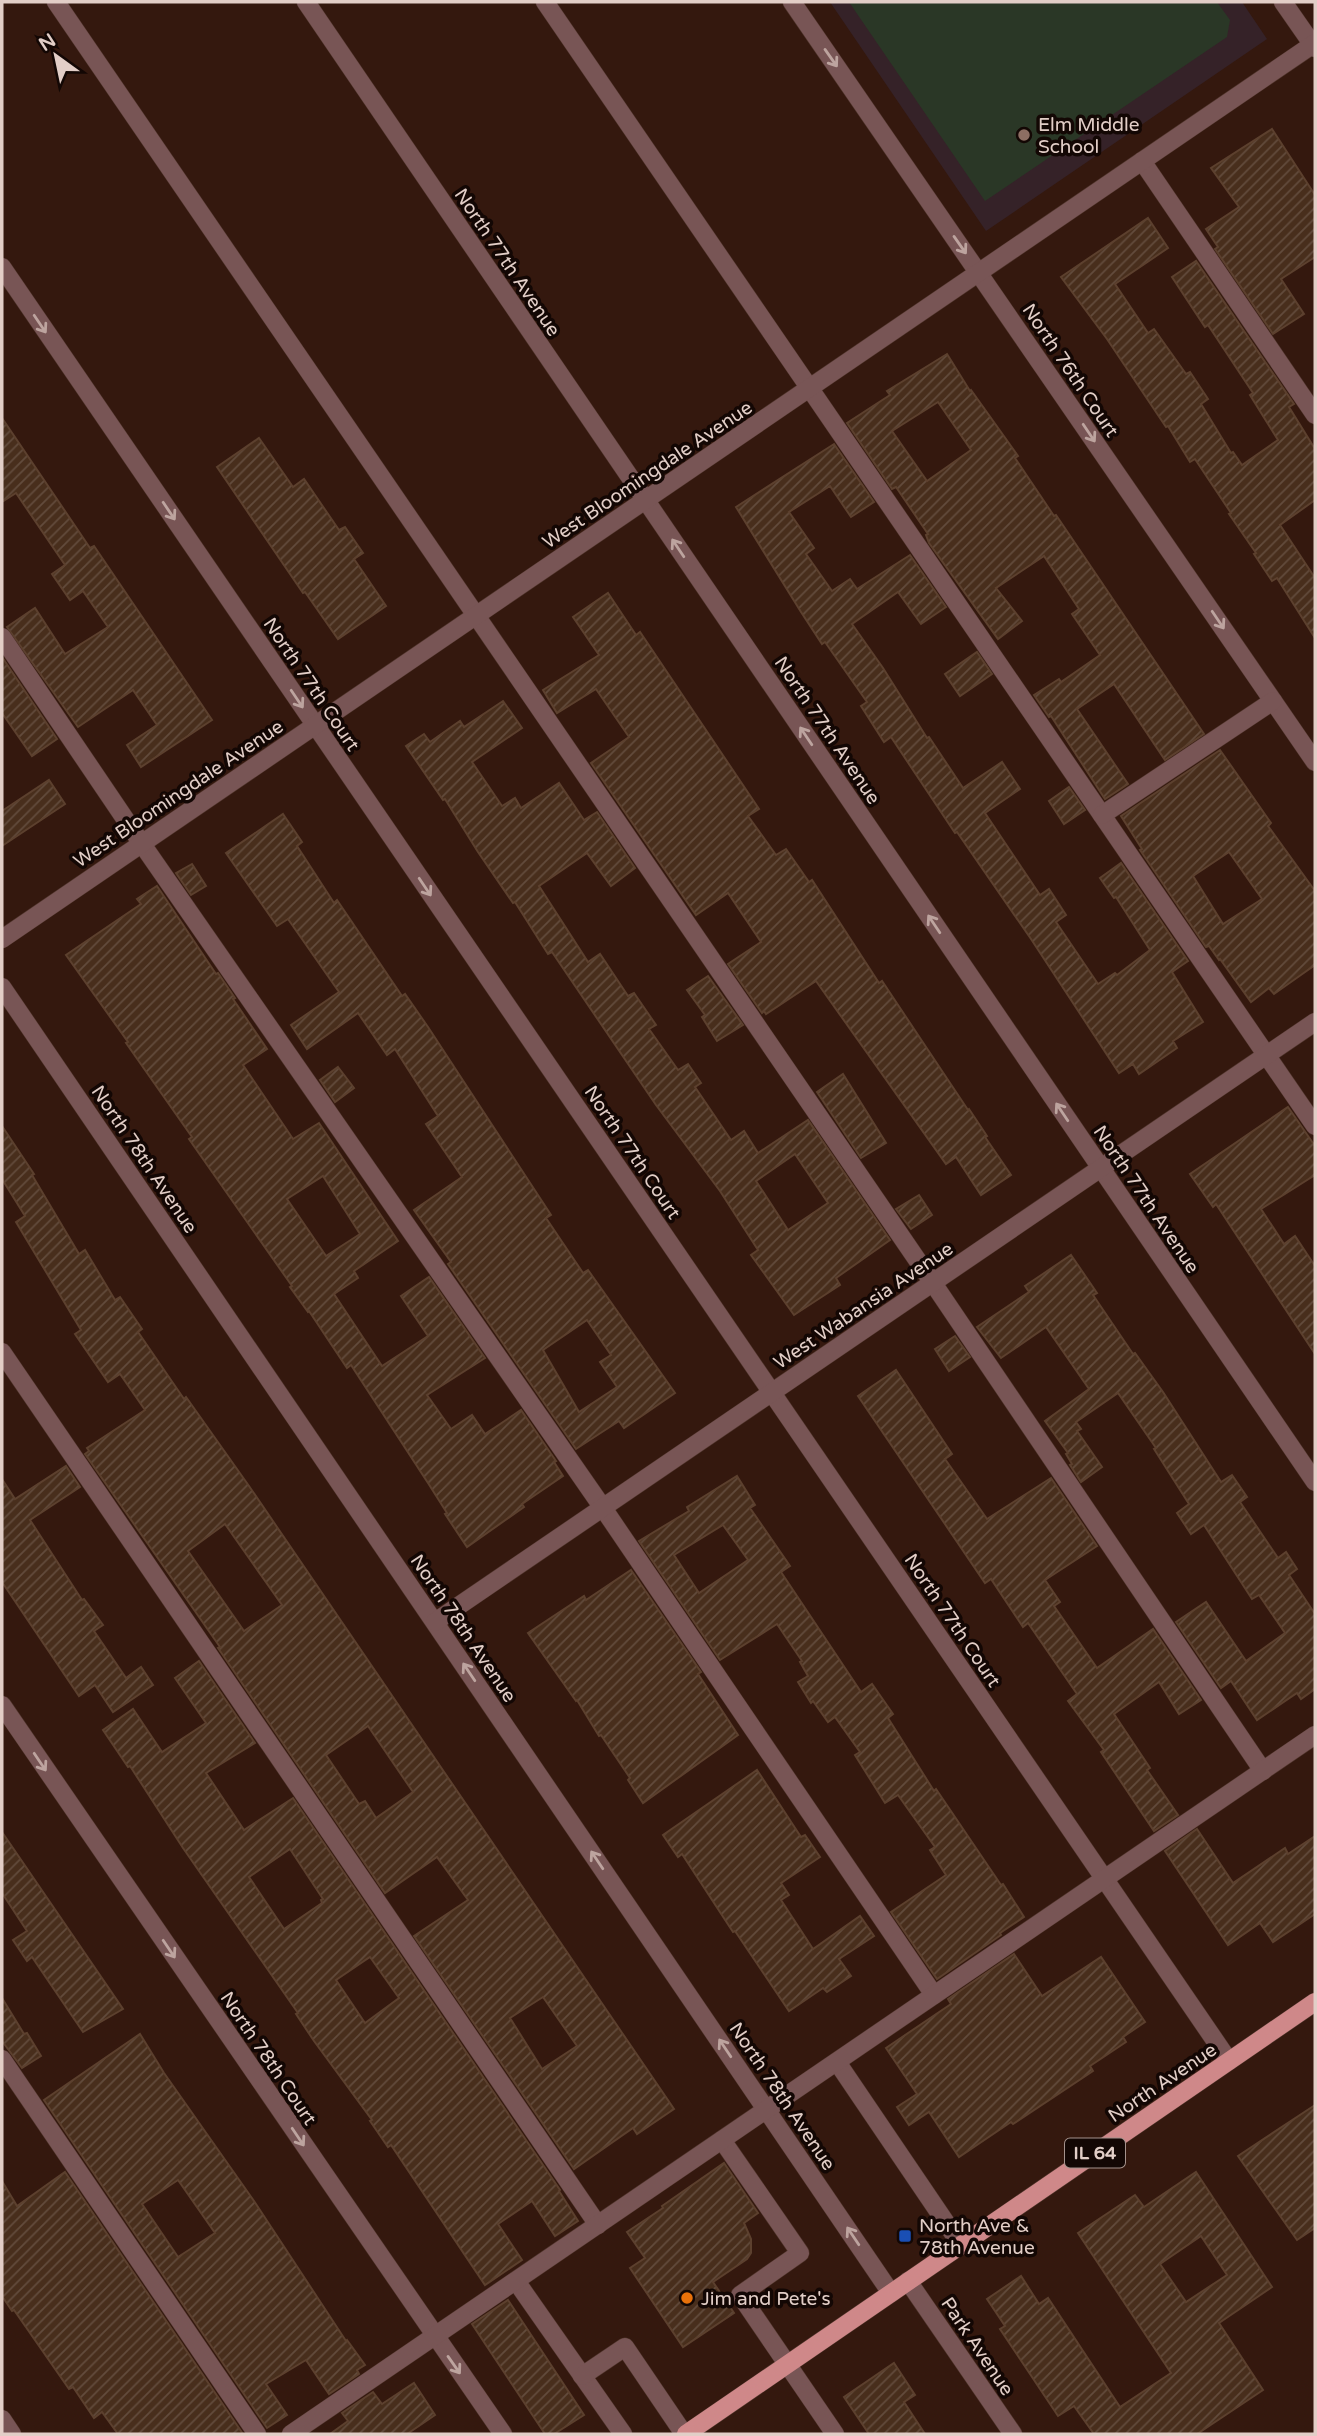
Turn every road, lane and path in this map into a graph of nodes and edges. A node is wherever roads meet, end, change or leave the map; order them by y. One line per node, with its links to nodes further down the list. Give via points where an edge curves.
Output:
1 (56, 2): 13 (street)
2 (306, 2): 12 (street, North 77th Avenue)
3 (545, 2): 10 (street)
4 (792, 2): 9 (street, North 76th Court, one-way to 9)
5 (1283, 2): 6 (street)
6 (1314, 45): 7 (street, West Bloomingdale Avenue)
7 (1142, 161): 9 (street, West Bloomingdale Avenue); 11 (street)
8 (2, 267): 16 (street, North 77th Court, one-way to 16)
9 (979, 272): 10 (street, West Bloomingdale Avenue); 15 (street, North 76th Court, one-way to 15)
10 (810, 388): 12 (street, West Bloomingdale Avenue); 18 (street)
11 (1315, 415)
12 (645, 500): 13 (street, West Bloomingdale Avenue); 25 (street, North 77th Avenue, one-way to 12)
13 (477, 615): 16 (street, West Bloomingdale Avenue); 26 (street)
14 (2, 637): 19 (street)
15 (1273, 701): 17 (street, North 76th Court); 18 (street)
16 (315, 725): 19 (street, West Bloomingdale Avenue); 28 (street, North 77th Court, one-way to 28)
17 (1315, 762)
18 (1102, 815): 23 (street)
19 (142, 844): 20 (street, West Bloomingdale Avenue); 30 (street)
20 (2, 939)
21 (2, 987): 31 (street, North 78th Avenue)
22 (1315, 1022): 23 (street, West Wabansia Avenue)
23 (1267, 1055): 24 (street); 25 (street, West Wabansia Avenue)
24 (1315, 1126)
25 (1101, 1168): 26 (street, West Wabansia Avenue); 29 (street, North 77th Avenue)
26 (933, 1283): 28 (street, West Wabansia Avenue); 34 (street)
27 (2, 1352): 43 (street)
28 (771, 1393): 30 (street, West Wabansia Avenue); 35 (street, North 77th Court)
29 (1315, 1482)
30 (603, 1508): 31 (street, West Wabansia Avenue); 36 (street)
31 (435, 1622): 41 (street, North 78th Avenue, one-way to 31)
32 (2, 1705): 48 (street, North 78th Court, one-way to 48)
33 (1315, 1735): 34 (street)
34 (1263, 1771): 35 (street)
35 (1104, 1879): 36 (street); 39 (street, North 77th Court)
36 (934, 1995): 40 (street)
37 (1315, 2002): 39 (main road, North Avenue / IL 64)
38 (2, 2059): 53 (street)
39 (1229, 2061): 44 (main road, North Avenue / IL 64)
40 (837, 2062): 41 (street); 44 (street)
41 (767, 2109): 42 (street); 47 (street, North 78th Avenue, one-way to 41)
42 (722, 2140): 43 (street); 49 (street, via 800,2253 740,2295)
43 (598, 2225): 45 (street)
44 (961, 2245): 46 (main road, North Avenue / IL 64)
45 (516, 2281): 48 (street); 50 (street)
46 (908, 2281): 47 (main road, North Avenue / IL 64); 59 (street, Park Avenue)
47 (891, 2293): 49 (main road, North Avenue / IL 64)
48 (435, 2337): 54 (street); 55 (street, North 78th Court, one-way to 55)
49 (787, 2365): 57 (main road, North Avenue / IL 64); 58 (street)
50 (582, 2376): 56 (street); 57 (street, via 625,2347)
51 (2, 2419): 52 (street)
52 (12, 2434)
53 (257, 2434)
54 (292, 2434)
55 (503, 2434)
56 (623, 2434)
57 (685, 2434)
58 (835, 2434)
59 (1013, 2434)

